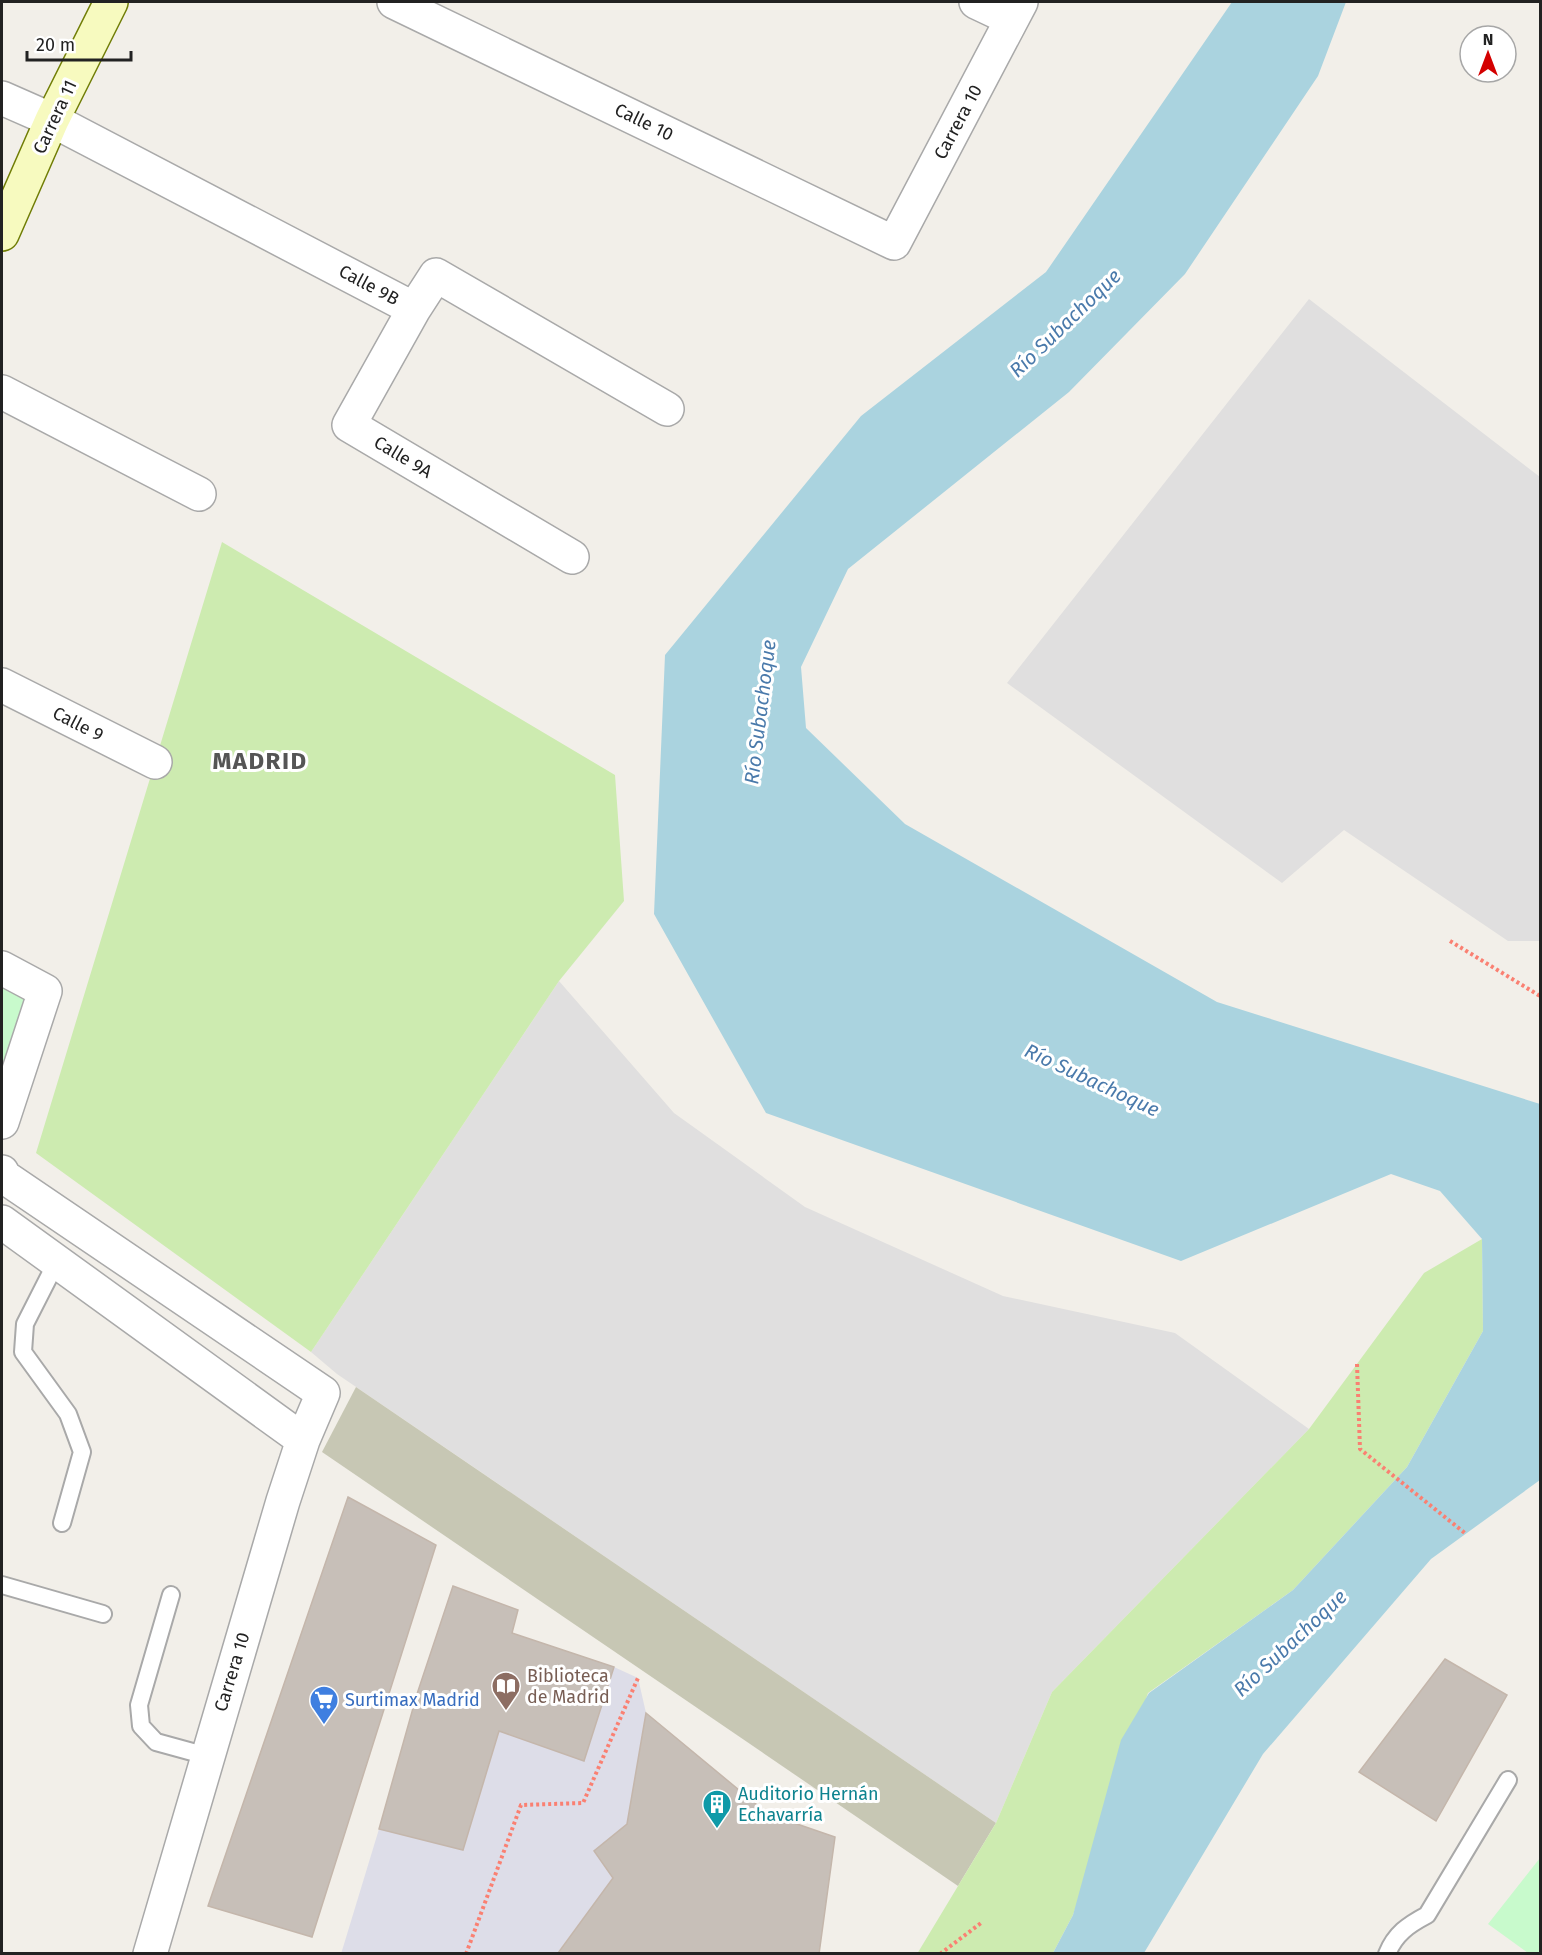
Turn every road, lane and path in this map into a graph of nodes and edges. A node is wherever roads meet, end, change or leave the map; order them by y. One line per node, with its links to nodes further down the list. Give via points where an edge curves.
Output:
1 (111, 2): 6 (street, Carrera 11)
2 (394, 2): 8 (street, Calle 10)
3 (976, 2): 4 (street)
4 (1017, 10): 8 (street, Carrera 10)
5 (2, 98): 6 (street, Calle 9B)
6 (52, 120): 7 (street, Carrera 11); 9 (street, Calle 9B)
7 (2, 234)
8 (894, 243)
9 (414, 309): 11 (street, Calle 9B, via 436,275); 13 (street, Calle 9A, via 349,425)
10 (2, 392): 12 (street)
11 (667, 409)
12 (199, 494)
13 (572, 557)
14 (2, 685): 15 (street, Calle 9)
15 (155, 762)
16 (1450, 941): 18 (path)
17 (2, 968): 19 (street, via 45,991)
18 (1540, 996)
19 (2, 1122)
20 (2, 1172): 24 (street, Carrera 10, via 323,1393)
21 (2, 1222): 22 (street)
22 (56, 1263): 24 (street); 25 (lane, via 25,1324 23,1352 68,1414 82,1452)
23 (1357, 1364): 26 (path, via 1360,1449)
24 (303, 1440): 31 (street, Carrera 10)
25 (62, 1523)
26 (1466, 1534)
27 (2, 1585): 29 (lane)
28 (171, 1595): 31 (lane, via 139,1705 141,1726 156,1743)
29 (103, 1614)
30 (638, 1678): 35 (path, via 583,1803 521,1804)
31 (207, 1756): 34 (street, Carrera 10)
32 (1508, 1780): 37 (lane, via 1427,1916 1407,1926)
33 (981, 1923): 36 (path)
34 (150, 1953)
35 (466, 1953)
36 (940, 1953)
37 (1387, 1953)

